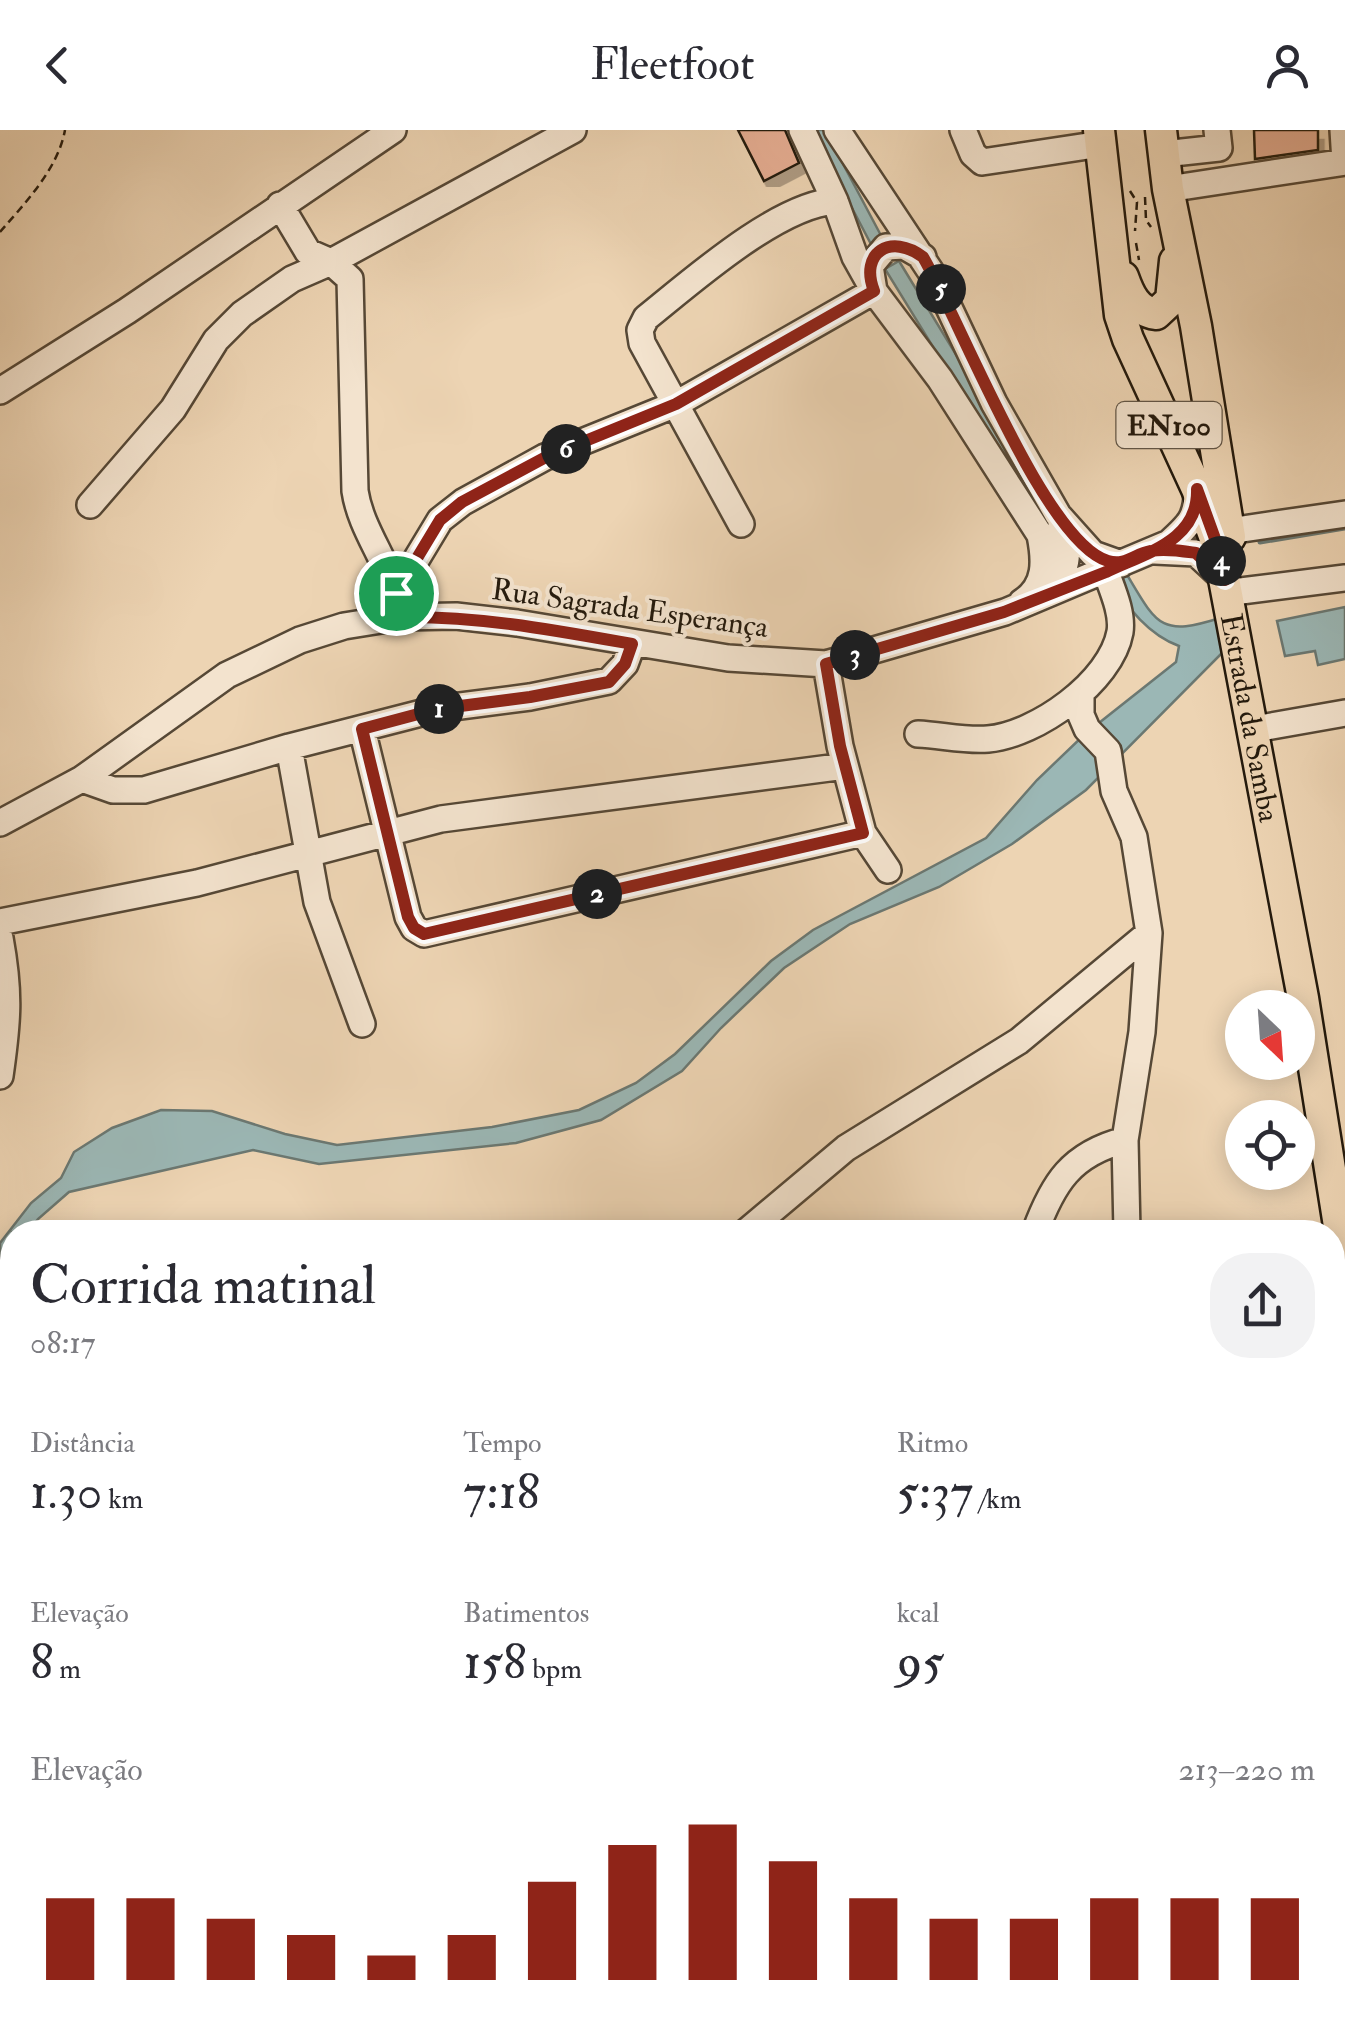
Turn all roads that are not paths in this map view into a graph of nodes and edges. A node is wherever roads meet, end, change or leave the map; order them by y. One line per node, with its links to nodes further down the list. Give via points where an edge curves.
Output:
1 (393, 130): 13 (street)
2 (573, 130): 17 (street)
3 (802, 130): 12 (street)
4 (837, 130): 16 (street)
5 (963, 130): 8 (street, via 982,162)
6 (1217, 130): 9 (street, via 1219,148)
7 (1343, 130): 10 (street)
8 (1100, 137): 15 (main road, Estrada da Samba / EN100)
9 (1162, 142): 11 (main road, Estrada da Samba / EN100)
10 (1345, 162): 11 (street)
11 (1168, 189): 14 (main road, Estrada da Samba / EN100)
12 (834, 201): 18 (street); 20 (street, via 774,224 646,318 640,337)
13 (280, 205): 17 (street, via 308,252); 19 (street)
14 (1175, 228): 15 (main road, via 1175,278 1170,300 1156,314 1137,306); 26 (main road, Estrada da Samba / EN100)
15 (1110, 241): 21 (main road, Estrada da Samba / EN100, via 1128,339)
16 (923, 257): 18 (street, via 904,246 878,252 870,266); 23 (street, via 994,403)
17 (332, 262): 22 (street, via 292,279 216,340 173,409); 32 (street, via 352,288 357,505)
18 (874, 291): 20 (street); 33 (street, via 1040,535 1045,558 1037,586)
19 (0, 391)
20 (676, 404): 25 (street); 32 (street, via 546,457 462,502 440,520)
21 (1197, 489): 27 (street, Rua Sagrada Esperança, via 1198,508 1186,527); 31 (main road, Estrada da Samba / EN100)
22 (90, 504)
23 (1058, 514): 28 (street); 30 (street, via 1069,552 1053,588)
24 (1345, 514): 26 (street)
25 (741, 524)
26 (1229, 531): 31 (main road, Estrada da Samba / EN100)
27 (1150, 551): 28 (street, Rua Sagrada Esperança); 31 (street, via 1196,553)
28 (1114, 568): 30 (street, Rua Sagrada Esperança); 37 (street, via 1120,631)
29 (1345, 578): 31 (street)
30 (1040, 597): 33 (street, Rua Sagrada Esperança)
31 (1235, 597): 35 (main road, Estrada da Samba / EN100)
32 (398, 605): 34 (street, Rua Sagrada Esperança); 44 (street, Rua Sagrada Esperança, via 245,666)
33 (1004, 612): 36 (street, Rua Sagrada Esperança)
34 (632, 644): 36 (street, Rua Sagrada Esperança); 40 (street, via 609,682 437,709)
35 (1246, 653): 39 (main road, Estrada da Samba / EN100); 60 (main road, Estrada da Samba / EN100)
36 (826, 664): 43 (street)
37 (1081, 696): 41 (street, via 999,738); 51 (street, via 1079,706 1108,751 1114,791 1134,837)
38 (1345, 713): 39 (street)
39 (1266, 727): 56 (main road, Estrada da Samba / EN100)
40 (362, 729): 42 (street); 47 (street)
41 (918, 734)
42 (289, 747): 44 (street, via 144,790 113,790); 48 (street)
43 (844, 766): 46 (street); 47 (street, via 441,819)
44 (82, 778): 45 (street, Rua Sagrada Esperança)
45 (0, 823)
46 (863, 833): 47 (street, via 424,934 408,917); 49 (street)
47 (387, 834): 48 (street)
48 (306, 855): 50 (street); 53 (street)
49 (888, 870)
50 (0, 922)
51 (1149, 933): 55 (street); 57 (street, via 1019,1041 846,1148)
52 (0, 938): 54 (street, via 9,1019)
53 (362, 1024)
54 (0, 1076)
55 (1125, 1140): 58 (street, via 1085,1155 1052,1188); 59 (street)
56 (1345, 1164)
57 (760, 1220)
58 (1040, 1220)
59 (1127, 1220)
60 (1338, 1220)

